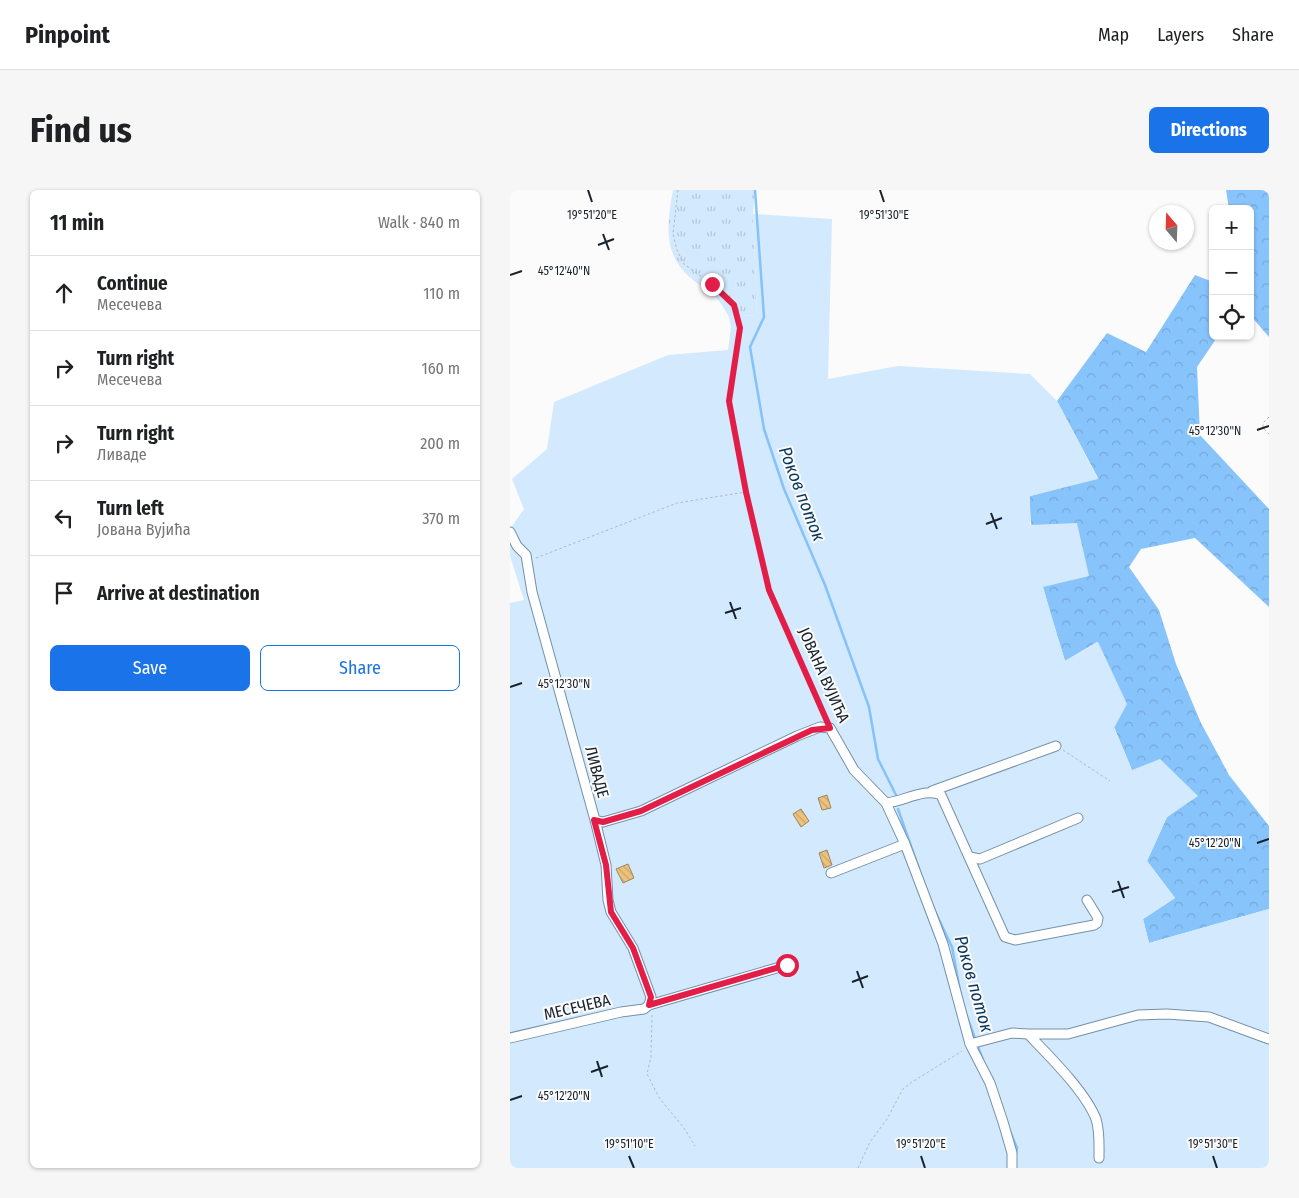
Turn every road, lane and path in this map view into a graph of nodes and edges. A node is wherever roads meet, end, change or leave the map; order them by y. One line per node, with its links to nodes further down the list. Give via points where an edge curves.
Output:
1 (678, 190): 4 (path, ЈОВАНА ВУЈИЋА, via 673,234 677,250 684,264 723,292 734,305 740,328 729,401)
2 (1269, 416): 3 (path, via 1263,428)
3 (1269, 434)
4 (746, 492): 7 (path, via 677,502); 8 (path, ЈОВАНА ВУЈИЋА, via 769,590)
5 (510, 532): 6 (street, ЛИВАДЕ)
6 (513, 547): 7 (street, ЛИВАДЕ, via 526,555)
7 (528, 562): 14 (street, ЛИВАДЕ, via 532,592)
8 (830, 728): 12 (street, ЈОВАНА ВУЈИЋА, via 854,770); 14 (street, ЛИВАДЕ, via 812,730 641,811 603,822)
9 (1056, 746): 10 (path); 11 (street)
10 (1110, 781)
11 (931, 791): 12 (street); 16 (street, via 944,799)
12 (886, 803): 15 (street, ЈОВАНА ВУЈИЋА)
13 (1078, 818): 16 (street, via 980,859)
14 (594, 820): 20 (street, via 606,865 611,912 633,948 651,997)
15 (905, 844): 17 (street); 24 (street, ЈОВАНА ВУЈИЋА, via 943,944)
16 (970, 857): 18 (street, via 1001,932 1010,939 1094,925 1098,918)
17 (831, 873)
18 (1086, 900)
19 (787, 965): 20 (street, МЕСЕЧЕВА)
20 (649, 1005): 22 (street, МЕСЕЧЕВА, via 644,1009); 25 (path, via 652,1015 651,1057 647,1074 660,1099)
21 (1028, 1034): 23 (street, via 1068,1034 1138,1016 1167,1014 1209,1017); 24 (street, via 1012,1033); 26 (street, via 1054,1061 1090,1108 1099,1134)
22 (510, 1038)
23 (1269, 1040)
24 (974, 1042): 27 (path, via 904,1089 870,1142); 28 (street, ЈОВАНА ВУЈИЋА, via 1012,1153)
25 (695, 1146)
26 (1098, 1158)
27 (858, 1168)
28 (1012, 1168)

